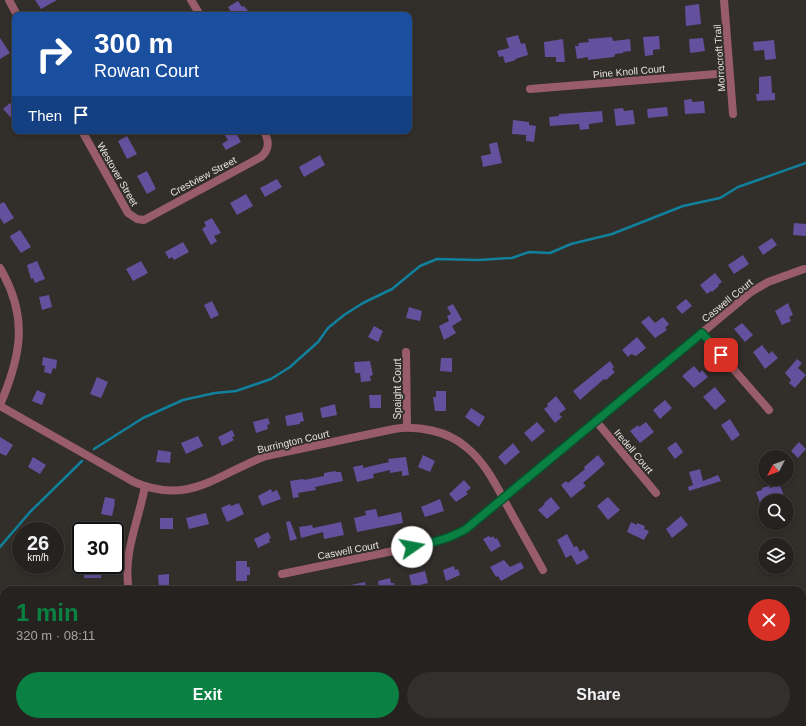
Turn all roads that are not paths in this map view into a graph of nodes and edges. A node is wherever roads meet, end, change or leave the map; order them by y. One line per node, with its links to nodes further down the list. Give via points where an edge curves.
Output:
1 (9, 0): 4 (street)
2 (191, 0): 5 (street)
3 (724, 0): 6 (street, Morrocroft Trail)
4 (15, 12)
5 (198, 12)
6 (729, 73): 7 (street, Pine Knoll Court); 8 (street, Morrocroft Trail)
7 (530, 89)
8 (733, 114)
9 (84, 134): 11 (street, Westover Street, via 128,213)
10 (265, 134): 11 (street, Crestview Street, via 268,146 261,157)
11 (144, 220)
12 (0, 268): 16 (street, via 13,294 19,331 17,356)
13 (804, 269): 14 (street, Caswell Court, via 759,287)
14 (702, 333): 17 (street); 18 (street, Caswell Court)
15 (406, 352): 19 (street, Spaight Court)
16 (0, 406): 20 (street, Burrington Court)
17 (769, 410)
18 (596, 421): 21 (street, Iredell Court); 22 (street, Caswell Court)
19 (407, 427): 20 (street, Burrington Court, via 266,456 192,489 171,490); 22 (street, Burrington Court, via 446,435 465,446 488,472)
20 (145, 486): 25 (street, via 129,558)
21 (656, 493)
22 (503, 498): 23 (street, Burrington Court); 24 (street, Caswell Court, via 466,529 449,538)
23 (543, 570)
24 (282, 574)
25 (128, 586)

